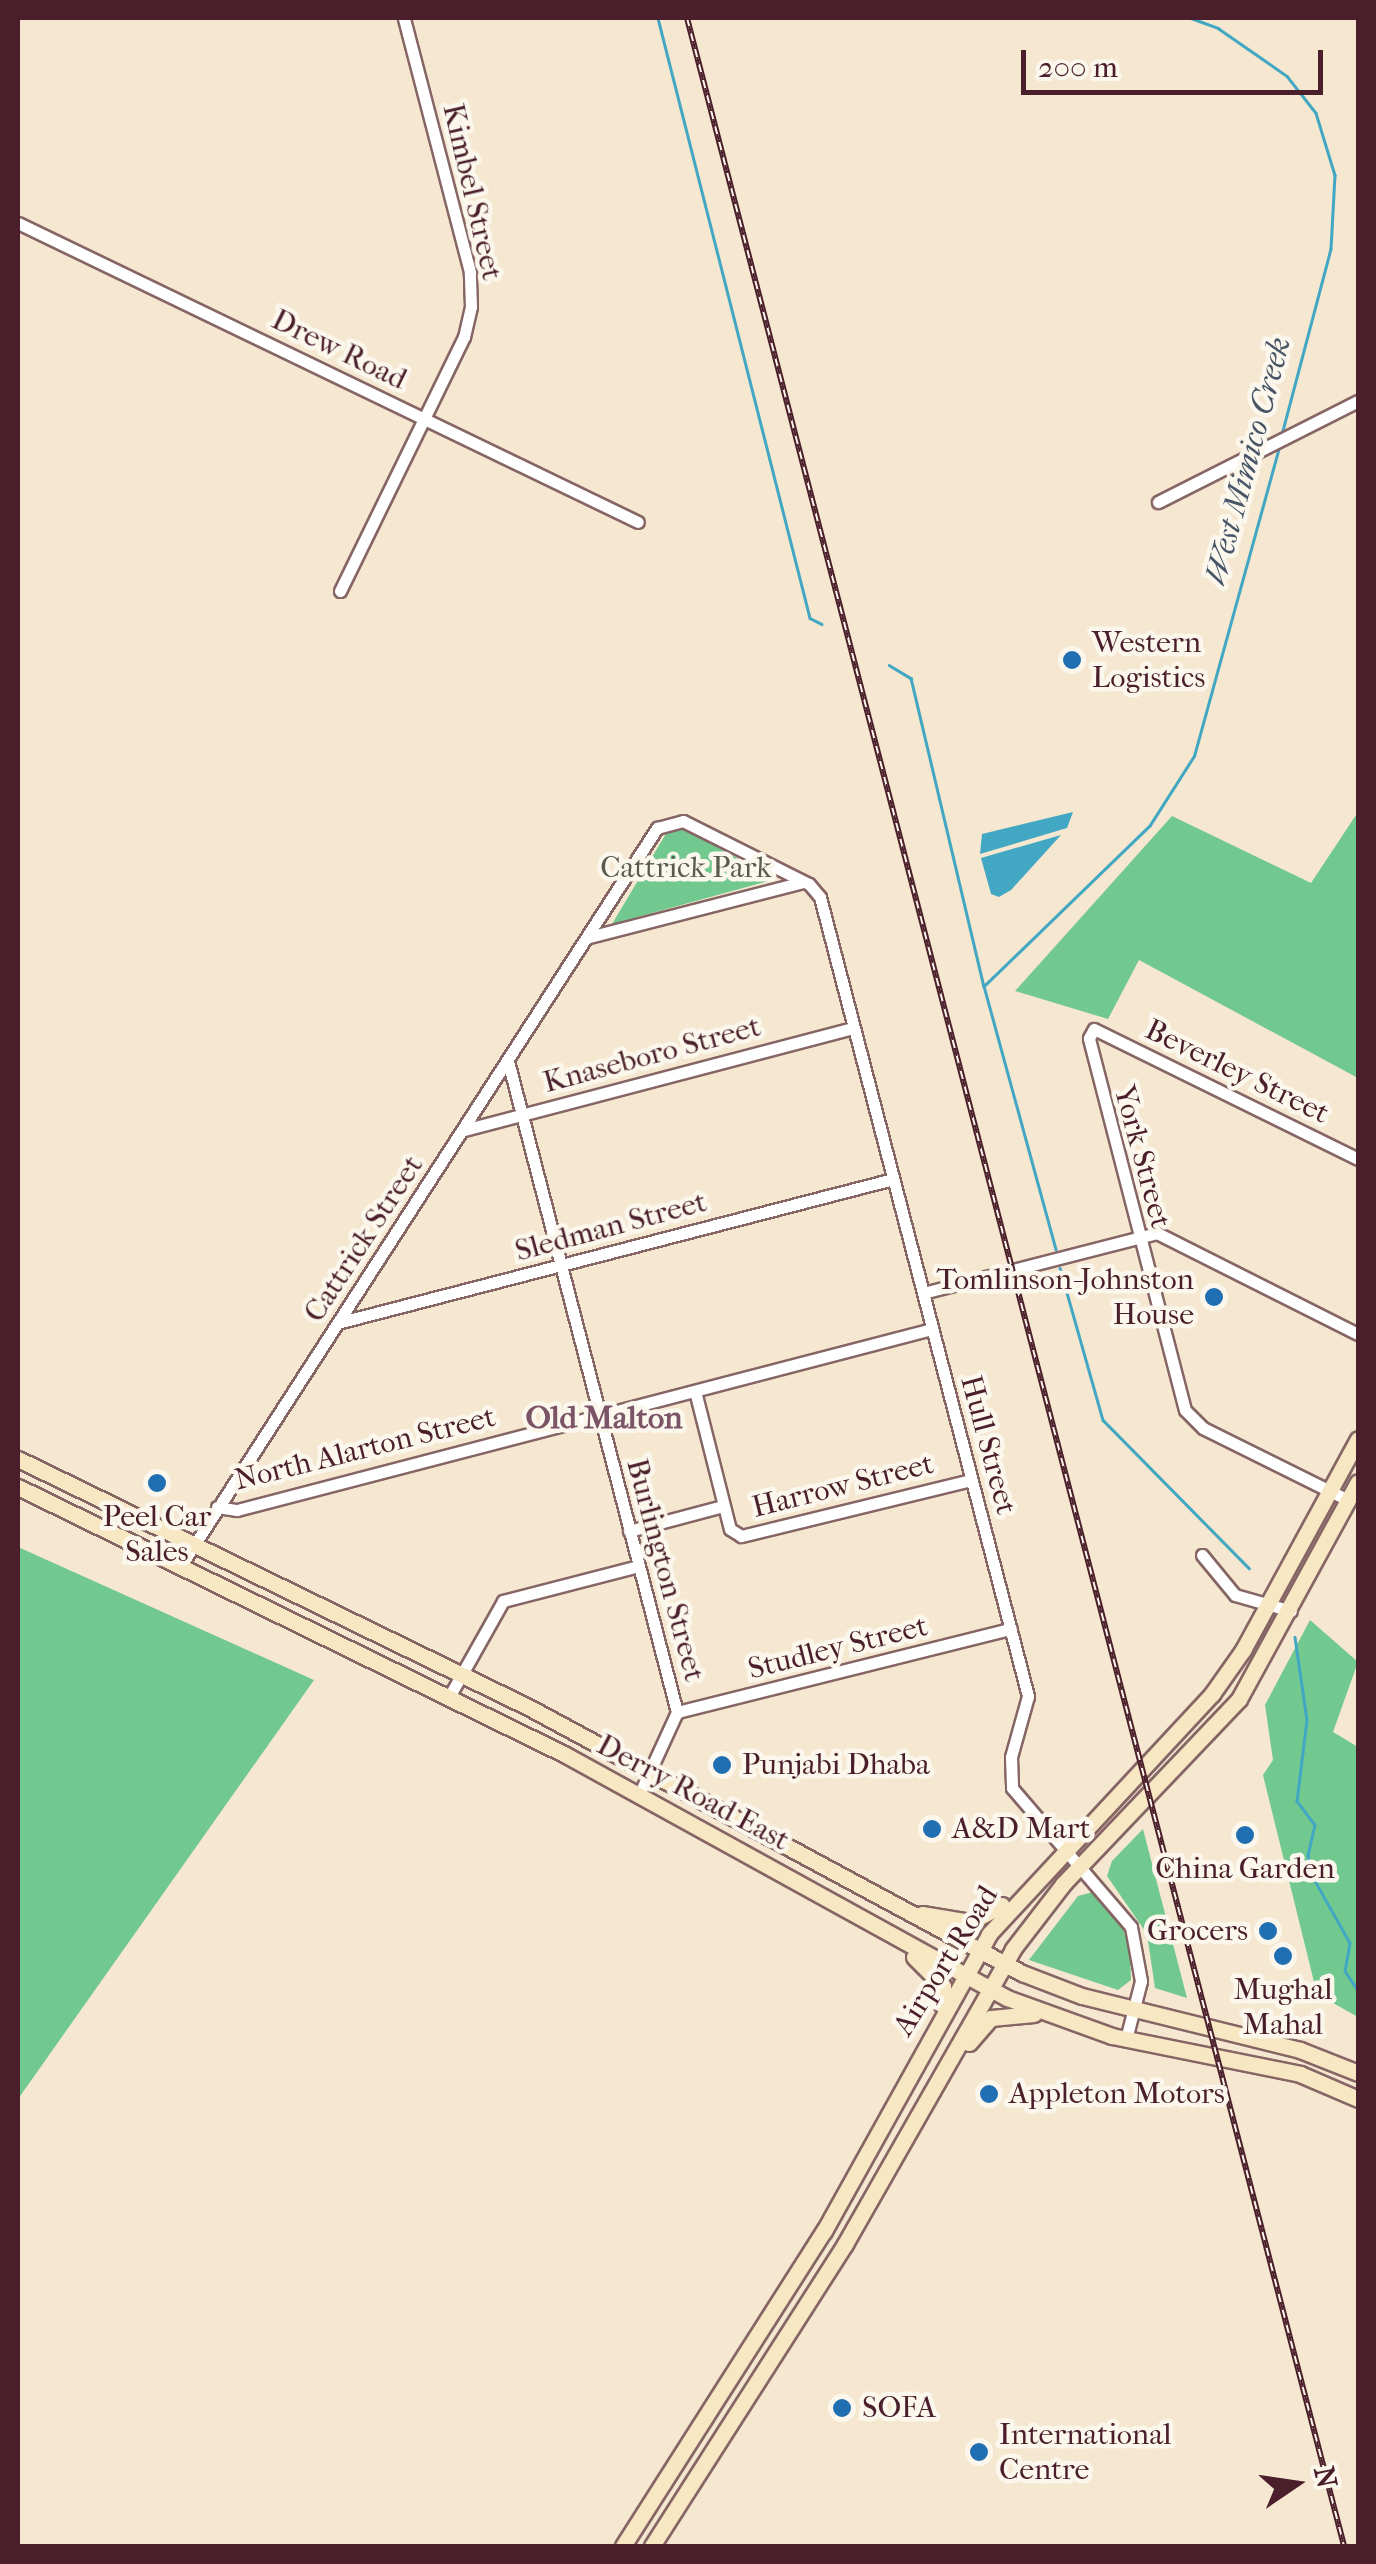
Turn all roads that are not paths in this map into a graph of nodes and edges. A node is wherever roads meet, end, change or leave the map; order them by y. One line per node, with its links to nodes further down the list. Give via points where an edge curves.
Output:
1 (404, 18): 4 (street, Kimbel Street, via 470,272 464,337)
2 (18, 223): 4 (street, Drew Road)
3 (1358, 401): 5 (street)
4 (424, 420): 6 (street, Drew Road); 7 (street, Kimbel Street)
5 (1158, 502)
6 (638, 522)
7 (340, 592)
8 (804, 882): 9 (street); 9 (street, via 669,820); 10 (street, Hull Street, via 820,897)
9 (589, 937): 12 (street, Cattrick Street)
10 (854, 1028): 13 (street, Knaseboro Street); 16 (street, Hull Street)
11 (1094, 1029): 15 (street, Beverley Street); 17 (street, York Street, via 1088,1054)
12 (508, 1062): 13 (street, Burlington Street); 14 (street, Cattrick Street)
13 (522, 1115): 14 (street, Knaseboro Street); 18 (street, Burlington Street)
14 (464, 1130): 20 (street, Cattrick Street)
15 (1358, 1159)
16 (893, 1179): 18 (street, Sledman Street); 19 (street, Hull Street)
17 (1138, 1236): 19 (street); 22 (street, via 1164,1235); 30 (street, York Street, via 1187,1412 1203,1428)
18 (560, 1266): 20 (street, Sledman Street); 24 (street, Burlington Street)
19 (923, 1292): 21 (street, Hull Street)
20 (341, 1322): 34 (street, Cattrick Street)
21 (932, 1329): 23 (street, North Alarton Street); 27 (street, Hull Street)
22 (1358, 1334)
23 (695, 1391): 24 (street, North Alarton Street); 33 (street)
24 (600, 1415): 34 (street, North Alarton Street, via 237,1510); 36 (street, Burlington Street)
25 (1358, 1439): 30 (main road, Airport Road)
26 (18, 1460): 32 (main road, Derry Road East)
27 (971, 1480): 33 (street, Harrow Street, via 748,1537 730,1528); 43 (street, Hull Street)
28 (1358, 1482): 31 (main road, Airport Road)
29 (18, 1487): 35 (main road, Derry Road East)
30 (1327, 1489): 31 (street); 41 (main road, Airport Road)
31 (1348, 1500): 42 (main road, Airport Road)
32 (109, 1504): 35 (main road); 37 (main road, Derry Road East)
33 (723, 1506): 36 (street, Harrow Street)
34 (216, 1507): 37 (street, Cattrick Street)
35 (98, 1526): 40 (main road, Derry Road East)
36 (629, 1530): 39 (street, Burlington Street)
37 (195, 1544): 40 (street, Cattrick Street); 44 (main road, Derry Road East)
38 (1202, 1555): 41 (street, via 1236,1595)
39 (638, 1566): 44 (street, via 503,1601); 46 (street, Burlington Street)
40 (180, 1567): 45 (main road, Derry Road East)
41 (1268, 1605): 42 (street); 49 (main road, Airport Road, via 1192,1718)
42 (1291, 1611): 50 (main road, Airport Road, via 1226,1715)
43 (1011, 1629): 46 (street, Studley Street); 49 (street, Hull Street, via 1028,1700 1010,1765 1012,1788)
44 (461, 1674): 45 (street); 47 (main road, Derry Road East)
45 (448, 1697): 48 (main road, Derry Road East)
46 (676, 1712): 47 (street, Burlington Street)
47 (650, 1770): 48 (street, Burlington Street); 52 (main road, Derry Road East)
48 (639, 1795): 53 (main road, Derry Road East)
49 (1062, 1849): 50 (street, Hull Street); 51 (main road, Airport Road)
50 (1080, 1866): 55 (main road, Airport Road); 58 (street, Hull Street, via 1132,1926 1141,1970)
51 (1018, 1896): 52 (main road, via 975,1922); 54 (main road, Airport Road)
52 (914, 1916): 54 (main road, Derry Road East)
53 (883, 1929): 56 (main road, Derry Road East); 61 (main road, via 946,1992)
54 (979, 1950): 55 (main road, Derry Road East); 56 (main road, Airport Road)
55 (1004, 1964): 57 (main road, Airport Road); 58 (main road, Derry Road East)
56 (964, 1976): 57 (main road, Derry Road East); 61 (main road, Airport Road)
57 (990, 1989): 59 (main road, Derry Road East); 63 (main road, Airport Road)
58 (1134, 2010): 60 (street, Hull Street); 62 (main road, Derry Road East, via 1300,2050)
59 (1062, 2021): 60 (main road, Derry Road East); 63 (main road, via 1031,2013 991,2018 950,2078)
60 (1126, 2039): 64 (main road, Derry Road East, via 1256,2062)
61 (912, 2071): 65 (main road, Airport Road, via 824,2231)
62 (1358, 2073)
63 (938, 2084): 66 (main road, Airport Road)
64 (1358, 2099)
65 (623, 2546)
66 (652, 2546)

